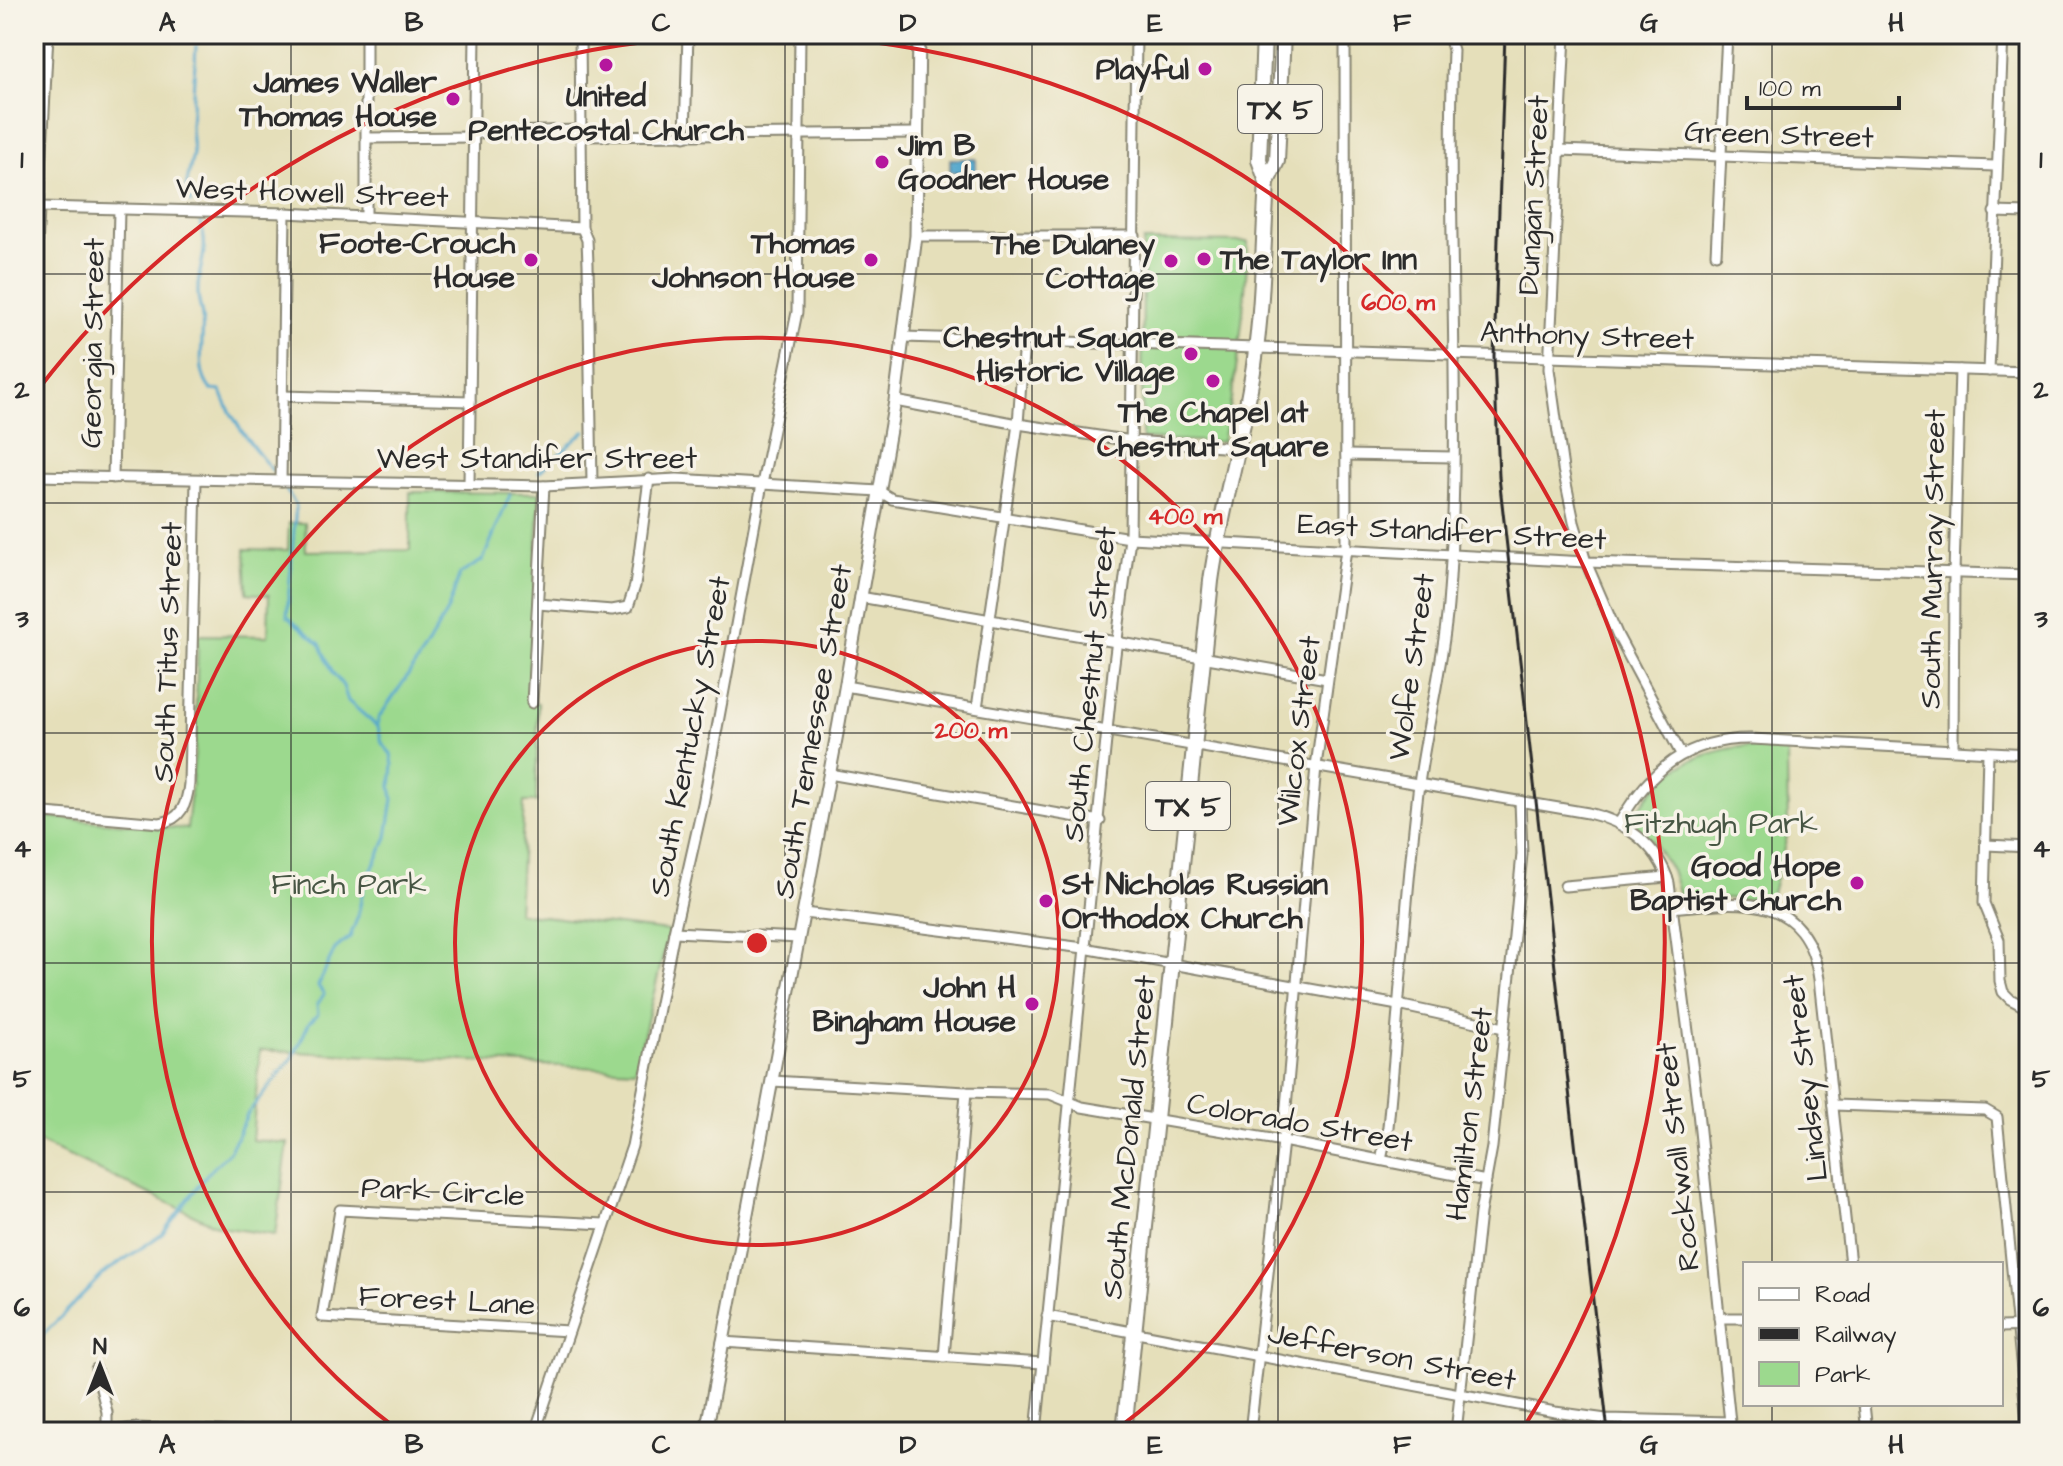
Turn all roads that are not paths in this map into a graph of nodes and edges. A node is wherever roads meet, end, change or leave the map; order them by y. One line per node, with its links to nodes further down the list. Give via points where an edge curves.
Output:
1 (48, 34): 17 (street)
2 (366, 34): 23 (street)
3 (475, 34): 21 (street)
4 (580, 34): 18 (street)
5 (688, 34): 22 (street)
6 (800, 34): 20 (street, South Kentucky Street)
7 (919, 34): 19 (street, South Tennessee Street)
8 (1136, 34): 38 (street, South Chestnut Street)
9 (1264, 34): 27 (main road, South McDonald Street / TX 5, via 1259,160)
10 (1283, 34): 27 (main road, South McDonald Street / TX 5, via 1277,161)
11 (1345, 34): 45 (street, Wilcox Street)
12 (1565, 34): 24 (street, Dungan Street)
13 (1727, 34): 25 (street)
14 (2003, 34): 26 (street)
15 (1446, 35): 46 (street, Wolfe Street, via 1453,50)
16 (34, 86): 17 (street)
17 (46, 86): 28 (street)
18 (580, 133): 21 (street); 22 (street); 36 (street)
19 (918, 133): 20 (street); 37 (street, South Tennessee Street)
20 (800, 134): 22 (street); 66 (street, South Kentucky Street, via 797,312)
21 (474, 135): 23 (street); 35 (street)
22 (685, 136)
23 (368, 138): 34 (street)
24 (1560, 150): 25 (street, Green Street); 47 (street, Dungan Street)
25 (1721, 157): 26 (street, Green Street); 39 (street)
26 (1995, 166): 31 (street)
27 (1267, 182): 44 (main road, South McDonald Street / TX 5)
28 (38, 189): 29 (street)
29 (40, 207): 30 (street, West Howell Street); 40 (street)
30 (119, 209): 32 (street, West Howell Street); 60 (street, Georgia Street)
31 (1994, 212): 33 (street); 49 (street)
32 (285, 213): 34 (street, West Howell Street); 51 (street)
33 (2029, 213)
34 (366, 218): 35 (street, West Howell Street)
35 (474, 223): 36 (street, West Howell Street); 52 (street)
36 (582, 228): 64 (street, via 588,264)
37 (916, 236): 38 (street); 41 (street, South Tennessee Street)
38 (1135, 236): 43 (street, South Chestnut Street)
39 (1716, 254)
40 (34, 304)
41 (904, 337): 42 (street, Anthony Street); 53 (street, South Tennessee Street)
42 (1024, 340): 43 (street, Anthony Street); 54 (street)
43 (1133, 344): 44 (street, Anthony Street); 55 (street, South Chestnut Street)
44 (1256, 348): 45 (street, Anthony Street); 56 (main road, South McDonald Street / TX 5)
45 (1346, 352): 46 (street, Anthony Street); 57 (street, Wilcox Street)
46 (1453, 355): 47 (street, Anthony Street); 58 (street, Wolfe Street)
47 (1550, 358): 48 (street, Anthony Street); 74 (street, Dungan Street, via 1565,482)
48 (1960, 370): 49 (street, Anthony Street); 75 (street, South Murray Street)
49 (1989, 371): 50 (street, Anthony Street)
50 (2029, 372)
51 (283, 396): 52 (street); 63 (street)
52 (470, 401): 65 (street)
53 (895, 401): 54 (street); 68 (street, South Tennessee Street)
54 (1018, 424): 55 (street); 69 (street)
55 (1132, 441): 56 (street); 70 (street, South Chestnut Street)
56 (1237, 448): 71 (main road, South McDonald Street / TX 5)
57 (1346, 455): 58 (street); 72 (street, Wilcox Street)
58 (1453, 457): 73 (street, Wolfe Street)
59 (34, 476): 60 (street, West Standifer Street)
60 (113, 478): 62 (street, West Standifer Street)
61 (649, 479): 64 (street, West Standifer Street); 66 (street, West Standifer Street); 78 (street, via 628,607)
62 (196, 480): 63 (street, West Standifer Street); 96 (street, South Titus Street, via 189,784 182,810 172,821 160,823)
63 (281, 481): 65 (street, West Standifer Street)
64 (592, 483): 67 (street, West Standifer Street)
65 (469, 484): 67 (street, West Standifer Street)
66 (762, 484): 68 (street, West Standifer Street); 105 (street, South Kentucky Street)
67 (544, 486): 78 (street)
68 (879, 491): 69 (street, East Standifer Street, via 892,499); 77 (street, South Tennessee Street)
69 (1005, 518): 70 (street, East Standifer Street); 79 (street)
70 (1130, 538): 71 (street, East Standifer Street); 80 (street, South Chestnut Street)
71 (1217, 544): 72 (street, East Standifer Street); 81 (main road, South McDonald Street / TX 5)
72 (1346, 549): 73 (street, East Standifer Street); 82 (street, Wilcox Street)
73 (1450, 555): 74 (street, East Standifer Street); 94 (street, Wolfe Street, via 1440,667)
74 (1586, 562): 75 (street, East Standifer Street); 90 (street, Dungan Street, via 1618,636)
75 (1954, 573): 76 (street, East Standifer Street); 88 (street, South Murray Street)
76 (2029, 575)
77 (860, 597): 79 (street); 83 (street, South Tennessee Street)
78 (538, 604): 84 (street)
79 (991, 622): 80 (street); 85 (street)
80 (1116, 642): 81 (street); 86 (street, South Chestnut Street)
81 (1203, 658): 82 (street); 87 (main road, South McDonald Street / TX 5)
82 (1327, 679): 92 (street, Wilcox Street)
83 (845, 686): 85 (street, Rockwall Street); 93 (street, South Tennessee Street)
84 (532, 703)
85 (977, 708): 86 (street, Rockwall Street)
86 (1107, 731): 87 (street, Rockwall Street); 97 (street, South Chestnut Street)
87 (1194, 746): 92 (street, Rockwall Street); 108 (main road, South McDonald Street / TX 5)
88 (1953, 749): 89 (street); 90 (street, via 1743,739)
89 (1988, 753): 91 (street); 99 (street)
90 (1681, 754): 98 (street, via 1643,786)
91 (2029, 754)
92 (1316, 766): 94 (street, Rockwall Street); 109 (street, Wilcox Street)
93 (829, 774): 97 (street); 104 (street, South Tennessee Street)
94 (1419, 784): 95 (street, Rockwall Street); 110 (street, Wolfe Street)
95 (1520, 801): 98 (street, Rockwall Street); 112 (street, Hamilton Street, via 1522,854)
96 (34, 812)
97 (1100, 821): 107 (street, South Chestnut Street)
98 (1619, 823): 101 (street, Rockwall Street, via 1643,841)
99 (1986, 845): 100 (street); 111 (street, via 1984,903 1999,940 2000,981 2010,999)
100 (2029, 847)
101 (1667, 877): 102 (street); 103 (street, Rockwall Street)
102 (1565, 886)
103 (1672, 908): 116 (street, Lindsey Street, via 1748,903 1775,912 1804,936 1818,971); 125 (street, Rockwall Street)
104 (804, 913): 106 (street, South Tennessee Street); 107 (street)
105 (674, 932): 106 (street); 121 (street, South Kentucky Street, via 632,1146)
106 (799, 938): 113 (street, South Tennessee Street)
107 (1084, 948): 108 (street); 115 (street, South Chestnut Street)
108 (1172, 964): 109 (street); 117 (main road, South McDonald Street / TX 5)
109 (1295, 987): 110 (street); 118 (street, Wilcox Street)
110 (1398, 1005): 112 (street); 119 (street, Wolfe Street)
111 (2029, 1009)
112 (1504, 1028): 120 (street, Hamilton Street)
113 (772, 1081): 114 (street, Colorado Street); 132 (street, South Tennessee Street)
114 (966, 1092): 115 (street, Colorado Street, via 1050,1094); 134 (street)
115 (1068, 1102): 117 (street, Colorado Street); 123 (street, South Chestnut Street)
116 (1833, 1105): 122 (street, Lindsey Street); 127 (street, via 1995,1113)
117 (1156, 1121): 118 (street, Colorado Street); 131 (main road, South McDonald Street / TX 5)
118 (1283, 1141): 119 (street, Colorado Street); 133 (street, Wilcox Street)
119 (1381, 1160): 120 (street, Colorado Street)
120 (1486, 1181): 137 (street, Hamilton Street)
121 (604, 1224): 124 (street, Park Circle, via 340,1210); 130 (street, South Kentucky Street)
122 (1850, 1262)
123 (1047, 1316): 131 (street, Jefferson Street); 135 (street, South Chestnut Street)
124 (322, 1317): 130 (street, Forest Lane)
125 (1719, 1318): 126 (street); 139 (street, Rockwall Street)
126 (1743, 1318)
127 (2018, 1326): 128 (street); 129 (street); 150 (street)
128 (2029, 1326)
129 (2003, 1327)
130 (569, 1331): 143 (street, South Kentucky Street)
131 (1134, 1332): 133 (street, Jefferson Street); 146 (main road, South McDonald Street / TX 5)
132 (722, 1342): 134 (street); 144 (street, South Tennessee Street)
133 (1257, 1354): 137 (street, Jefferson Street); 147 (street, Wilcox Street)
134 (944, 1357): 135 (street)
135 (1043, 1363): 145 (street, South Chestnut Street)
136 (96, 1369): 140 (street, via 107,1412)
137 (1459, 1394): 139 (street, Jefferson Street, via 1606,1419); 148 (street, Hamilton Street)
138 (1864, 1406): 149 (street)
139 (1730, 1427)
140 (105, 1431): 141 (street)
141 (226, 1432): 142 (street)
142 (243, 1432)
143 (535, 1432)
144 (706, 1432)
145 (1036, 1432)
146 (1124, 1432)
147 (1250, 1432)
148 (1456, 1432)
149 (1867, 1432)
150 (2028, 1432)

